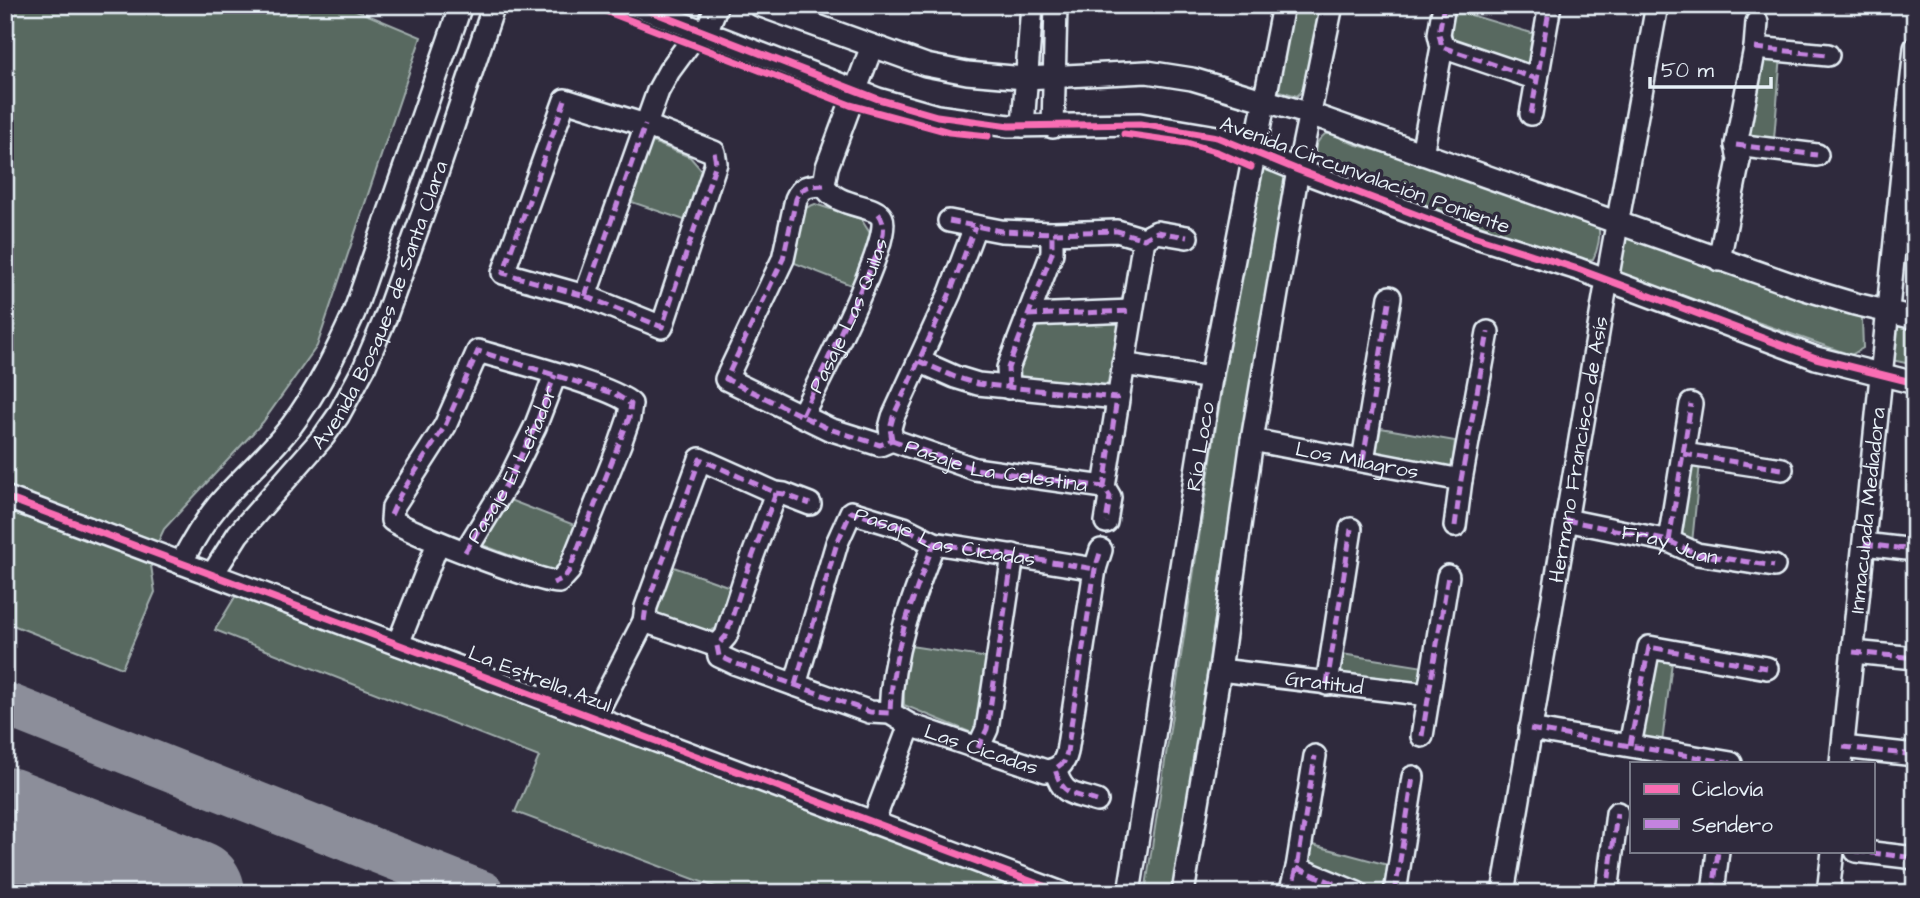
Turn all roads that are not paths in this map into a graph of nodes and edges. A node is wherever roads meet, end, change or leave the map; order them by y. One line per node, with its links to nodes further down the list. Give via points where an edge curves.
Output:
1 (461, 5): 82 (street, Avenida Bosques de Santa Clara, via 337,351 291,426 219,505)
2 (494, 5): 84 (street, Avenida Bosques de Santa Clara, via 364,368 324,436 238,534)
3 (635, 5): 14 (street, Avenida Circunvalación Poniente)
4 (717, 5): 14 (street)
5 (759, 5): 15 (street, Avenida Circunvalación Poniente)
6 (1032, 5): 21 (street)
7 (1056, 5): 20 (street)
8 (1283, 5): 24 (street, Río Loco)
9 (1332, 5): 25 (street)
10 (1444, 5): 16 (street, via 1439,34)
11 (1550, 5): 22 (street)
12 (1657, 5): 37 (street, Hermano Francisco de Asís)
13 (1758, 22): 17 (street)
14 (706, 32): 23 (street, Avenida Circunvalación Poniente); 27 (street, via 694,37 669,71)
15 (872, 46): 21 (street, Avenida Circunvalación Poniente, via 926,65); 23 (street)
16 (1443, 47): 22 (street); 32 (street)
17 (1755, 48): 19 (street); 30 (street)
18 (1915, 48): 47 (street, Inmaculada Mediadora)
19 (1828, 55)
20 (1054, 76): 21 (street, Avenida Circunvalación Poniente); 24 (street, Avenida Circunvalación Poniente, via 1147,72 1192,79); 29 (street)
21 (1025, 78): 28 (street)
22 (1537, 79): 26 (street)
23 (856, 91): 28 (street, Avenida Circunvalación Poniente, via 937,116); 35 (street)
24 (1265, 100): 25 (street, Avenida Circunvalación Poniente); 31 (street, Río Loco)
25 (1310, 114): 32 (street, Avenida Circunvalación Poniente); 34 (street)
26 (1531, 114)
27 (645, 125): 44 (street); 44 (street, via 714,152 716,163 662,327); 44 (street, via 565,100 503,273)
28 (1023, 126): 29 (street, Avenida Circunvalación Poniente)
29 (1054, 127): 31 (street, Avenida Circunvalación Poniente, via 1159,126 1217,137)
30 (1736, 145): 33 (street); 42 (street, via 1739,160)
31 (1254, 153): 34 (street, Avenida Circunvalación Poniente); 55 (street, Río Loco)
32 (1422, 154): 37 (street, Avenida Circunvalación Poniente)
33 (1817, 155)
34 (1298, 170): 43 (street, Avenida Circunvalación Poniente); 62 (street)
35 (824, 185): 60 (street, Pasaje Las Quilas, via 836,199 878,214 884,231); 60 (street, Pasaje Las Quilas, via 799,191 783,259 726,379)
36 (949, 221): 38 (street)
37 (1618, 222): 42 (street, Avenida Circunvalación Poniente); 43 (street, Hermano Francisco de Asís)
38 (975, 226): 39 (street); 51 (street)
39 (1052, 233): 41 (street, via 1117,231); 48 (street, via 1052,253)
40 (1187, 237): 41 (street, via 1157,232)
41 (1144, 239): 46 (street, Pasaje La Celestina)
42 (1719, 260): 47 (street, Avenida Circunvalación Poniente)
43 (1607, 280): 54 (street, Avenida Circunvalación Poniente, via 1816,358); 71 (street, Hermano Francisco de Asís)
44 (585, 296)
45 (1390, 297): 64 (street)
46 (1132, 311): 48 (street); 52 (street, Pasaje La Celestina)
47 (1888, 311): 49 (street, Avenida Circunvalación Poniente); 54 (street, Inmaculada Mediadora)
48 (1028, 315): 57 (street, via 1007,368)
49 (1915, 318)
50 (1488, 332): 66 (street)
51 (919, 361): 57 (street, via 978,384); 61 (street, via 891,423)
52 (1123, 363): 55 (street); 58 (street, Pasaje La Celestina)
53 (555, 375): 76 (street, via 478,351 445,426 391,515 397,524); 80 (street, Pasaje El Leñador, via 509,480); 80 (street, via 615,394 628,401 631,409 569,571 553,583)
54 (1881, 376): 56 (street, Avenida Circunvalación Poniente); 78 (street, Inmaculada Mediadora)
55 (1211, 378): 118 (street, Río Loco)
56 (1915, 383)
57 (1009, 388): 58 (street)
58 (1117, 398): 67 (street, Pasaje La Celestina)
59 (1691, 404): 63 (street)
60 (802, 415): 61 (street, Pasaje Las Quilas, via 880,445)
61 (892, 440): 67 (street, Pasaje La Celestina, via 975,468)
62 (1252, 440): 64 (street, Los Milagros); 92 (street)
63 (1684, 454): 65 (street); 75 (street)
64 (1363, 460): 66 (street, Los Milagros)
65 (1782, 469)
66 (1461, 480): 73 (street)
67 (1104, 487): 72 (street, Pasaje La Celestina, via 1110,497)
68 (776, 493): 70 (street); 86 (street, via 700,459); 88 (street, via 726,636)
69 (5, 497): 82 (street, La Estrella Azul)
70 (810, 504)
71 (1566, 520): 75 (street, Fray Juan); 99 (street, Hermano Francisco de Asís)
72 (1105, 522)
73 (1455, 526)
74 (1351, 529): 93 (street)
75 (1669, 541): 83 (street, Fray Juan, via 1697,554)
76 (438, 543): 80 (street); 87 (street)
77 (934, 543): 81 (street, Pasaje Las Cicadas); 94 (street, Pasaje Las Cicadas, via 904,528 851,512 837,543); 96 (street, via 900,641)
78 (1864, 544): 79 (street); 89 (street, Inmaculada Mediadora)
79 (1915, 550)
80 (465, 552)
81 (1013, 555): 102 (street, via 987,729); 107 (street, Pasaje Las Cicadas, via 1098,559 1067,752)
82 (181, 563): 84 (street, La Estrella Azul)
83 (1774, 566)
84 (212, 575): 87 (street, La Estrella Azul)
85 (1448, 576): 95 (street)
86 (644, 621): 88 (street); 97 (street)
87 (398, 644): 97 (street, La Estrella Azul)
88 (717, 646): 94 (street, via 719,656)
89 (1853, 652): 90 (street); 104 (street, Inmaculada Mediadora)
90 (1915, 658)
91 (1767, 668): 101 (street, via 1649,647)
92 (1220, 670): 93 (street, Gratitud); 119 (street)
93 (1327, 684): 95 (street, Gratitud)
94 (795, 685): 96 (street, via 870,712)
95 (1428, 695): 100 (street)
96 (890, 713): 98 (street, Las Cicadas)
97 (594, 718): 111 (street, La Estrella Azul)
98 (910, 724): 102 (street, Las Cicadas); 111 (street, Las Cicadas)
99 (1530, 729): 101 (street); 123 (street, Hermano Francisco de Asís)
100 (1422, 736)
101 (1630, 745): 106 (street)
102 (978, 748): 107 (street, Las Cicadas, via 1046,771)
103 (1315, 755): 116 (street)
104 (1842, 755): 105 (street)
105 (1915, 755)
106 (1725, 762)
107 (1055, 769): 109 (street, via 1067,792)
108 (1413, 777): 122 (street)
109 (1097, 801)
110 (1617, 813): 124 (street)
111 (873, 823): 117 (street, La Estrella Azul)
112 (1718, 852): 125 (street)
113 (1833, 852): 126 (street)
114 (1864, 852): 115 (street)
115 (1915, 858)
116 (1297, 868): 120 (street); 121 (street)
117 (1062, 893)
118 (1129, 893)
119 (1183, 893)
120 (1290, 893)
121 (1357, 893)
122 (1395, 893)
123 (1503, 893)
124 (1606, 893)
125 (1713, 893)
126 (1828, 893)

